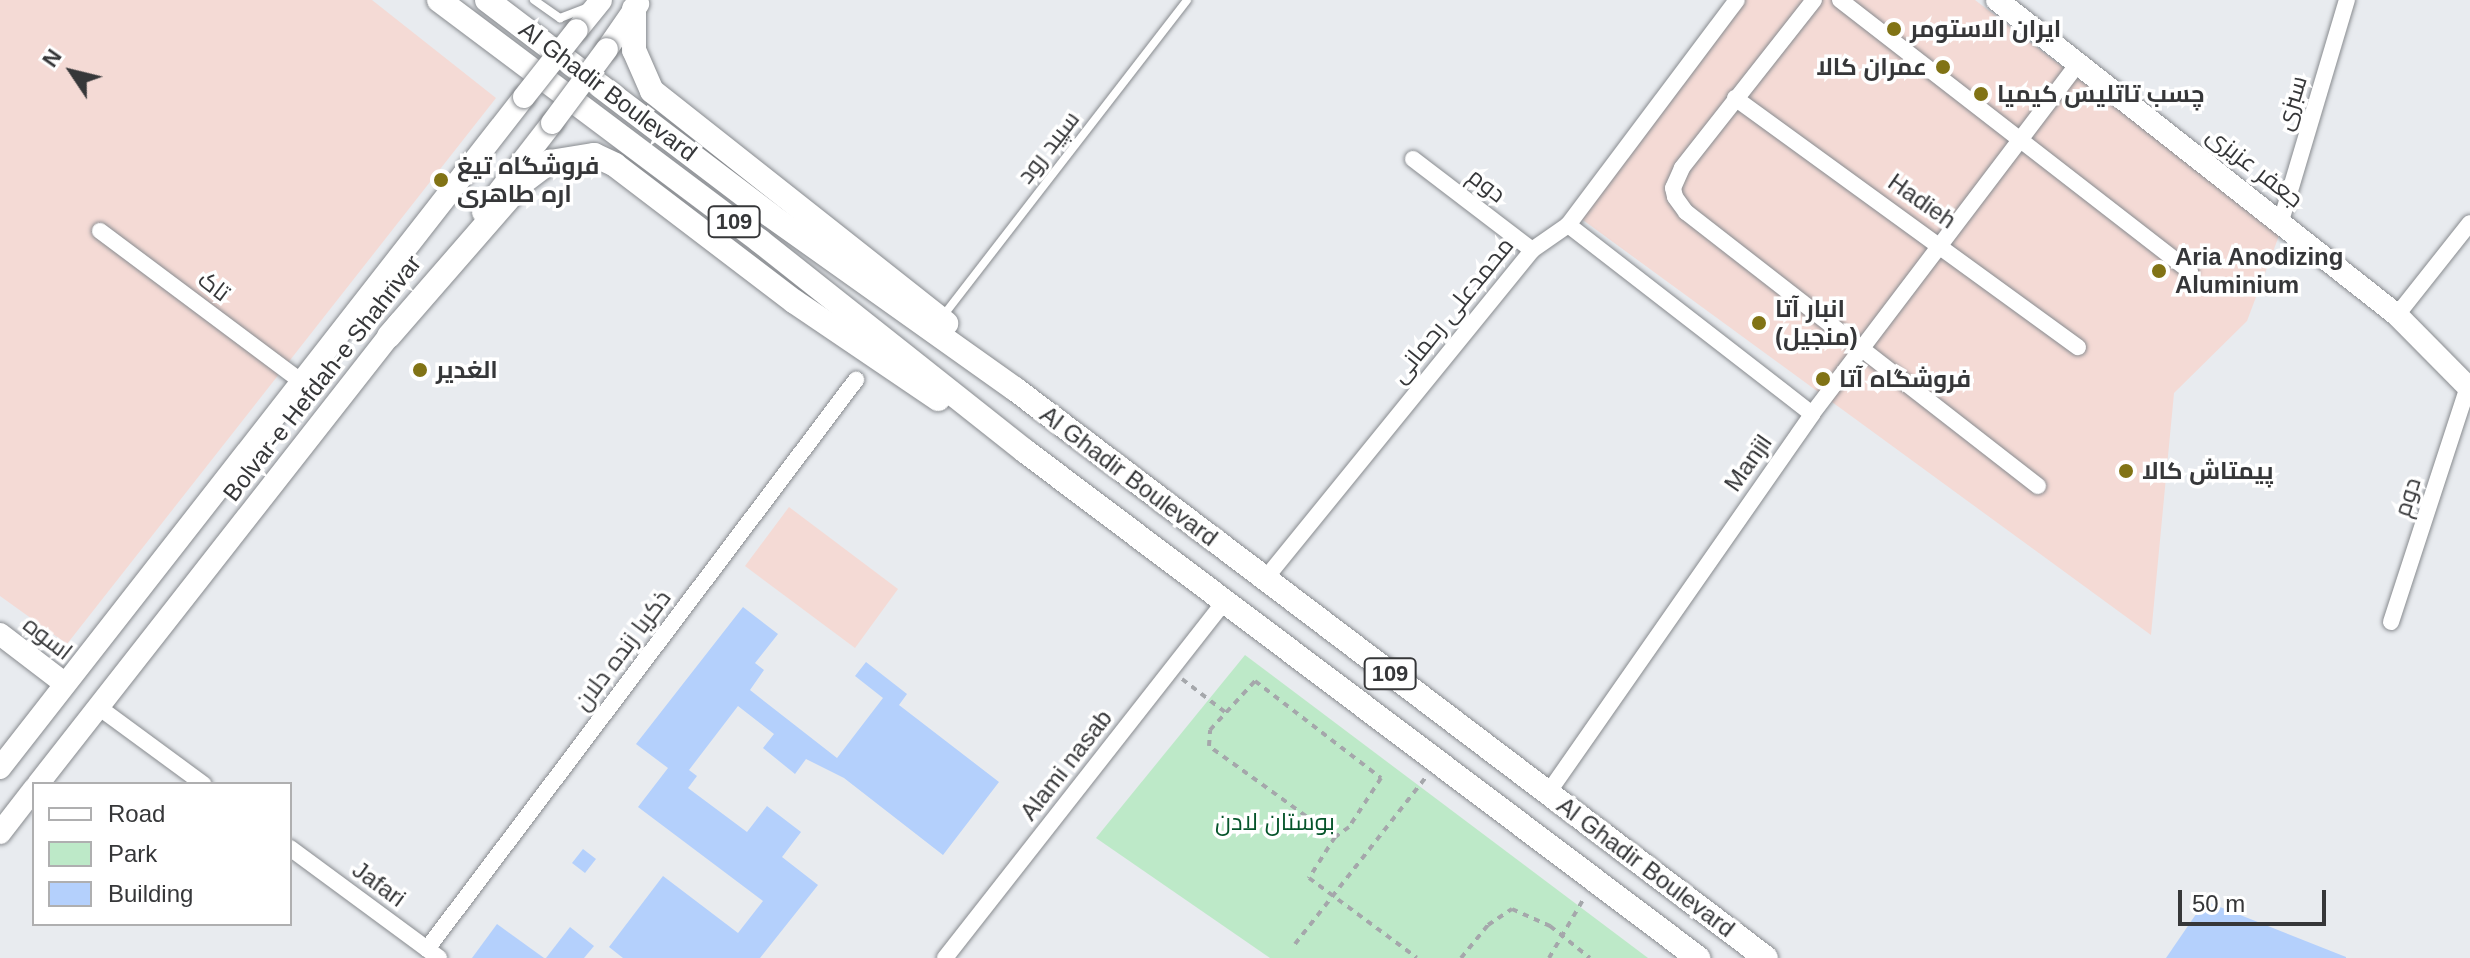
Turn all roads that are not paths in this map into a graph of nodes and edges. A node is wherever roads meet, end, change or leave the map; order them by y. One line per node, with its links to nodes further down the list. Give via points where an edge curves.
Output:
1 (439, 0): 33 (main road, Al Ghadir Boulevard / 109, via 760,241)
2 (487, 0): 31 (main road, Al Ghadir Boulevard / 109, via 770,215)
3 (534, 0): 4 (lane, via 560,18)
4 (601, 0): 28 (main road, Bolvar-e Hefdah-e Shahrivar, bridge)
5 (1187, 0): 24 (lane, سپید رود)
6 (1737, 0): 18 (street, محمدعلی رحمانی)
7 (1814, 0): 13 (street)
8 (1840, 0): 14 (street)
9 (1997, 0): 12 (main road, جعفر عزیزی)
10 (2347, 0): 16 (street, سبزی)
11 (638, 4): 24 (main road, via 634,50 652,91); 25 (main road, Bolvar-e Hefdah-e Shahrivar, bridge)
12 (2079, 62): 14 (street, Manjil); 16 (main road, جعفر عزیزی)
13 (1735, 98): 20 (street, Hadieh); 27 (street, via 1682,168 1673,188 1675,197 1686,212)
14 (2021, 138): 20 (street, Manjil); 22 (street)
15 (1413, 159): 21 (street, دوم)
16 (2281, 221): 23 (main road, جعفر عزیزی)
17 (2470, 223): 23 (street)
18 (1568, 225): 21 (street, محمدعلی رحمانی); 32 (street)
19 (100, 231): 28 (street, تاک)
20 (1944, 246): 26 (street, Hadieh); 27 (street, Manjil)
21 (1532, 250): 35 (street, محمدعلی رحمانی)
22 (2190, 271)
23 (2397, 315): 30 (main road, جعفر عزیزی)
24 (941, 319): 31 (main road)
25 (389, 336): 33 (main road, via 523,182 550,162 594,155 615,165 893,372); 40 (main road, Bolvar-e Hefdah-e Shahrivar)
26 (2078, 347)
27 (1860, 348): 32 (street, Manjil); 34 (street)
28 (299, 380): 39 (main road, Bolvar-e Hefdah-e Shahrivar)
29 (856, 380): 49 (street, ذکریا زنده دلان)
30 (2469, 388): 37 (street, دوم)
31 (1015, 389): 35 (main road, Al Ghadir Boulevard / 109)
32 (1812, 414): 45 (street, Manjil)
33 (1025, 451): 36 (main road, Al Ghadir Boulevard / 109)
34 (2038, 486)
35 (1265, 579): 45 (main road, Al Ghadir Boulevard / 109)
36 (1225, 601): 48 (main road, Al Ghadir Boulevard / 109); 50 (street, Alami nasab)
37 (2391, 622)
38 (0, 634): 39 (main road, اسوه)
39 (64, 683): 41 (main road, Bolvar-e Hefdah-e Shahrivar)
40 (97, 706): 42 (main road, Bolvar-e Hefdah-e Shahrivar); 43 (street)
41 (0, 768)
42 (39, 782)
43 (200, 782)
44 (32, 791): 46 (main road, Bolvar-e Hefdah-e Shahrivar)
45 (1548, 793): 53 (main road, Al Ghadir Boulevard / 109)
46 (0, 833)
47 (292, 849): 49 (street, Jafari)
48 (1669, 937): 51 (main road); 52 (main road, Al Ghadir Boulevard / 109)
49 (433, 954)
50 (945, 958)
51 (1682, 958)
52 (1698, 958)
53 (1766, 958)

